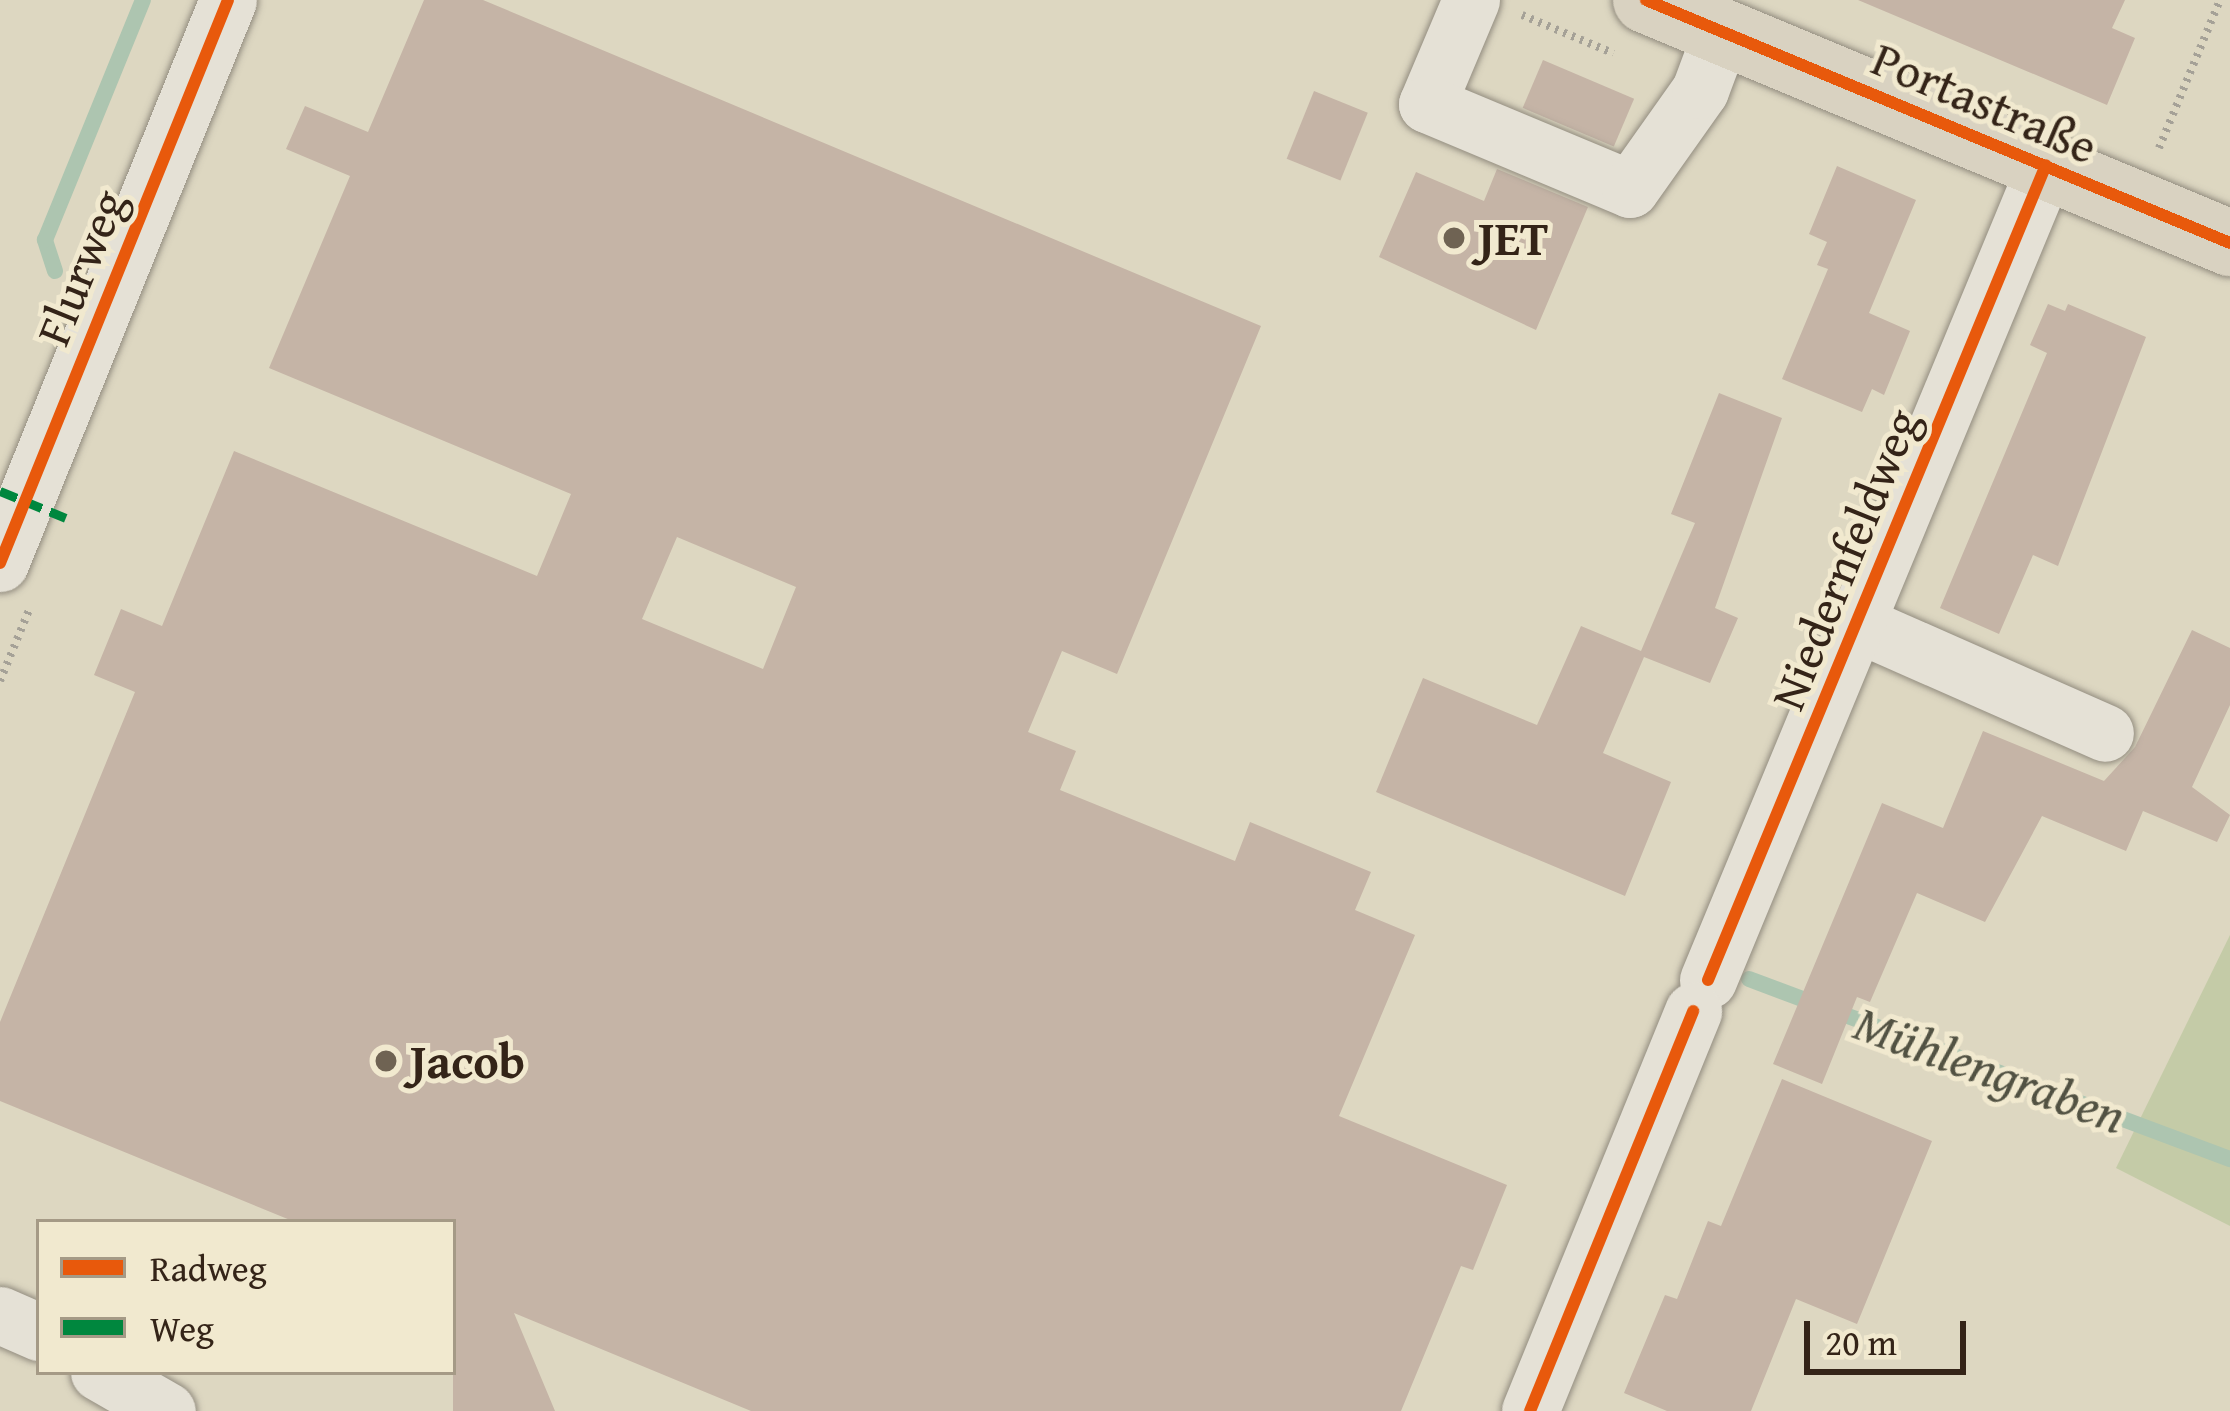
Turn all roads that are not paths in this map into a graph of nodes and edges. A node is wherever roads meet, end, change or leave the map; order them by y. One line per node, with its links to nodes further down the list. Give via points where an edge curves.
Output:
1 (228, 0): 7 (street, Flurweg)
2 (1471, 0): 4 (street, via 1427,104 1630,189 1700,90)
3 (1646, 0): 4 (main road, Portastraße)
4 (1722, 32): 5 (main road, Portastraße)
5 (2046, 165): 6 (main road, Portastraße); 8 (street, Niedernfeldweg)
6 (2230, 243)
7 (0, 563)
8 (1856, 623): 9 (street); 14 (street, Niedernfeldweg)
9 (2105, 733)
10 (0, 1315): 11 (street)
11 (36, 1331)
12 (104, 1375): 13 (street)
13 (167, 1411)
14 (1530, 1411)

